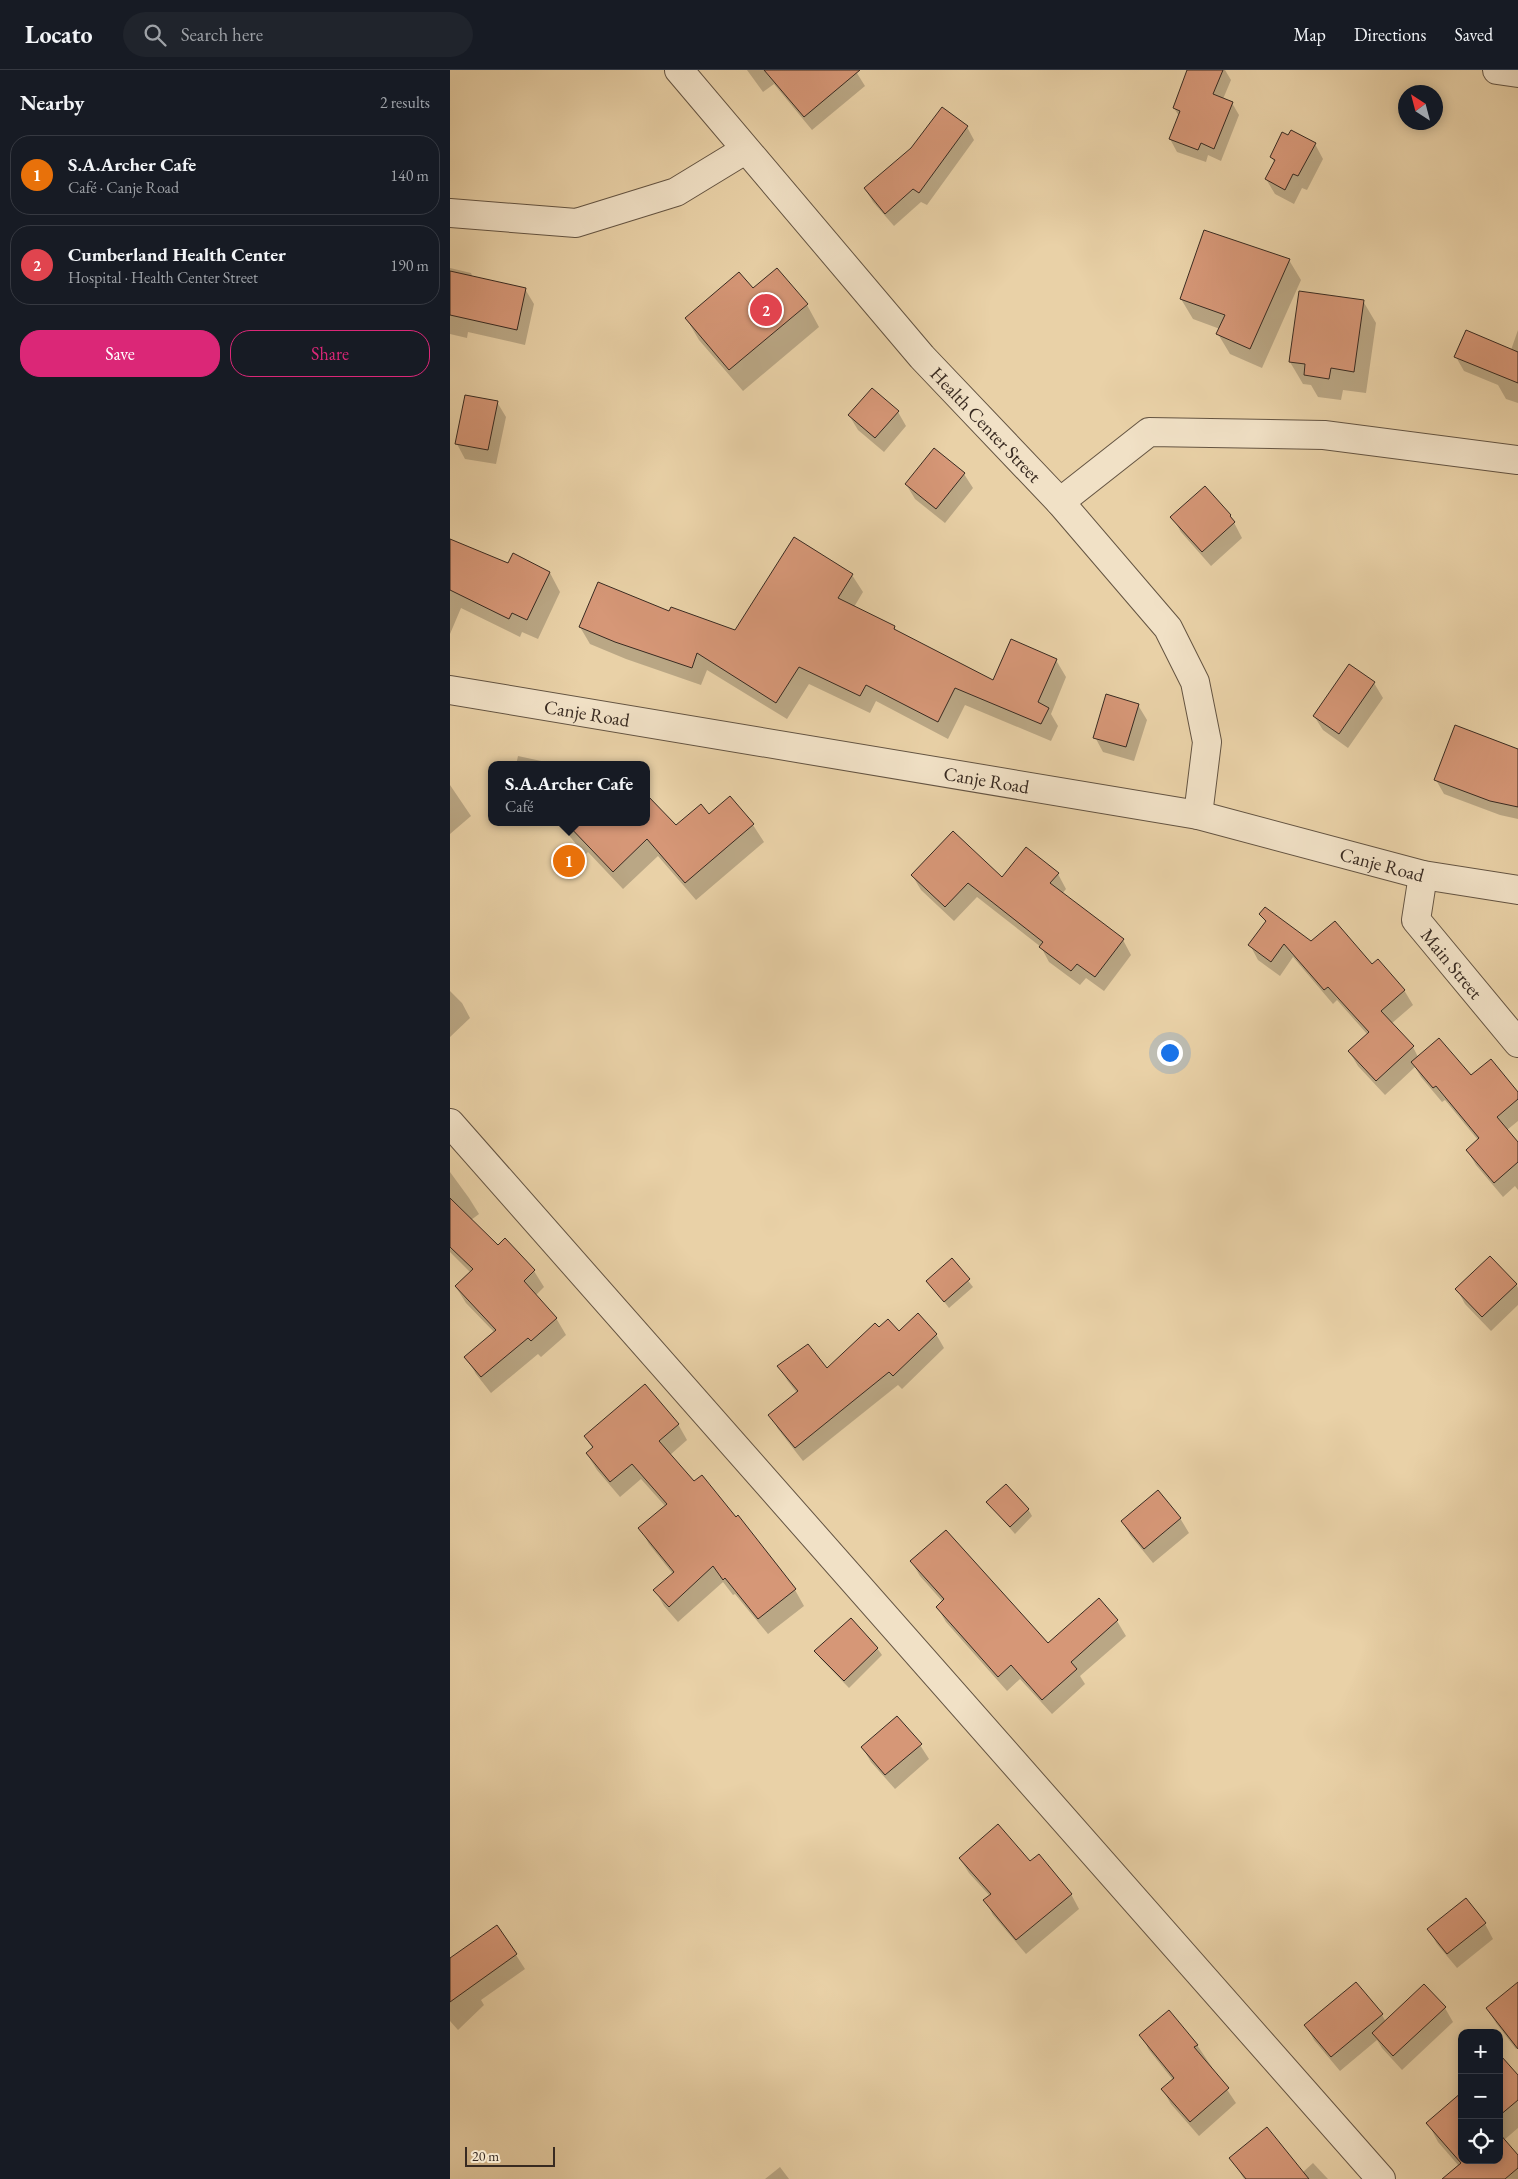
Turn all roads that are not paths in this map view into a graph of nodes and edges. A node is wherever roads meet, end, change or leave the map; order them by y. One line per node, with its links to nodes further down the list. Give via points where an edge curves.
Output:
1 (679, 70): 4 (street, Health Center Street)
2 (1497, 70): 3 (street)
3 (1518, 73)
4 (745, 150): 5 (street, via 676,192 576,223); 7 (street, Health Center Street, via 922,357)
5 (450, 213)
6 (1518, 460): 7 (street, via 1324,435 1149,432)
7 (1060, 502): 9 (street, Health Center Street, via 1168,628 1196,682 1207,742)
8 (450, 690): 9 (street, Canje Road)
9 (1198, 815): 10 (street, Canje Road)
10 (1423, 875): 11 (street, Canje Road); 12 (street, Main Street, via 1416,920)
11 (1518, 890)
12 (1518, 1044)
13 (450, 1123): 14 (street)
14 (1381, 2179)

